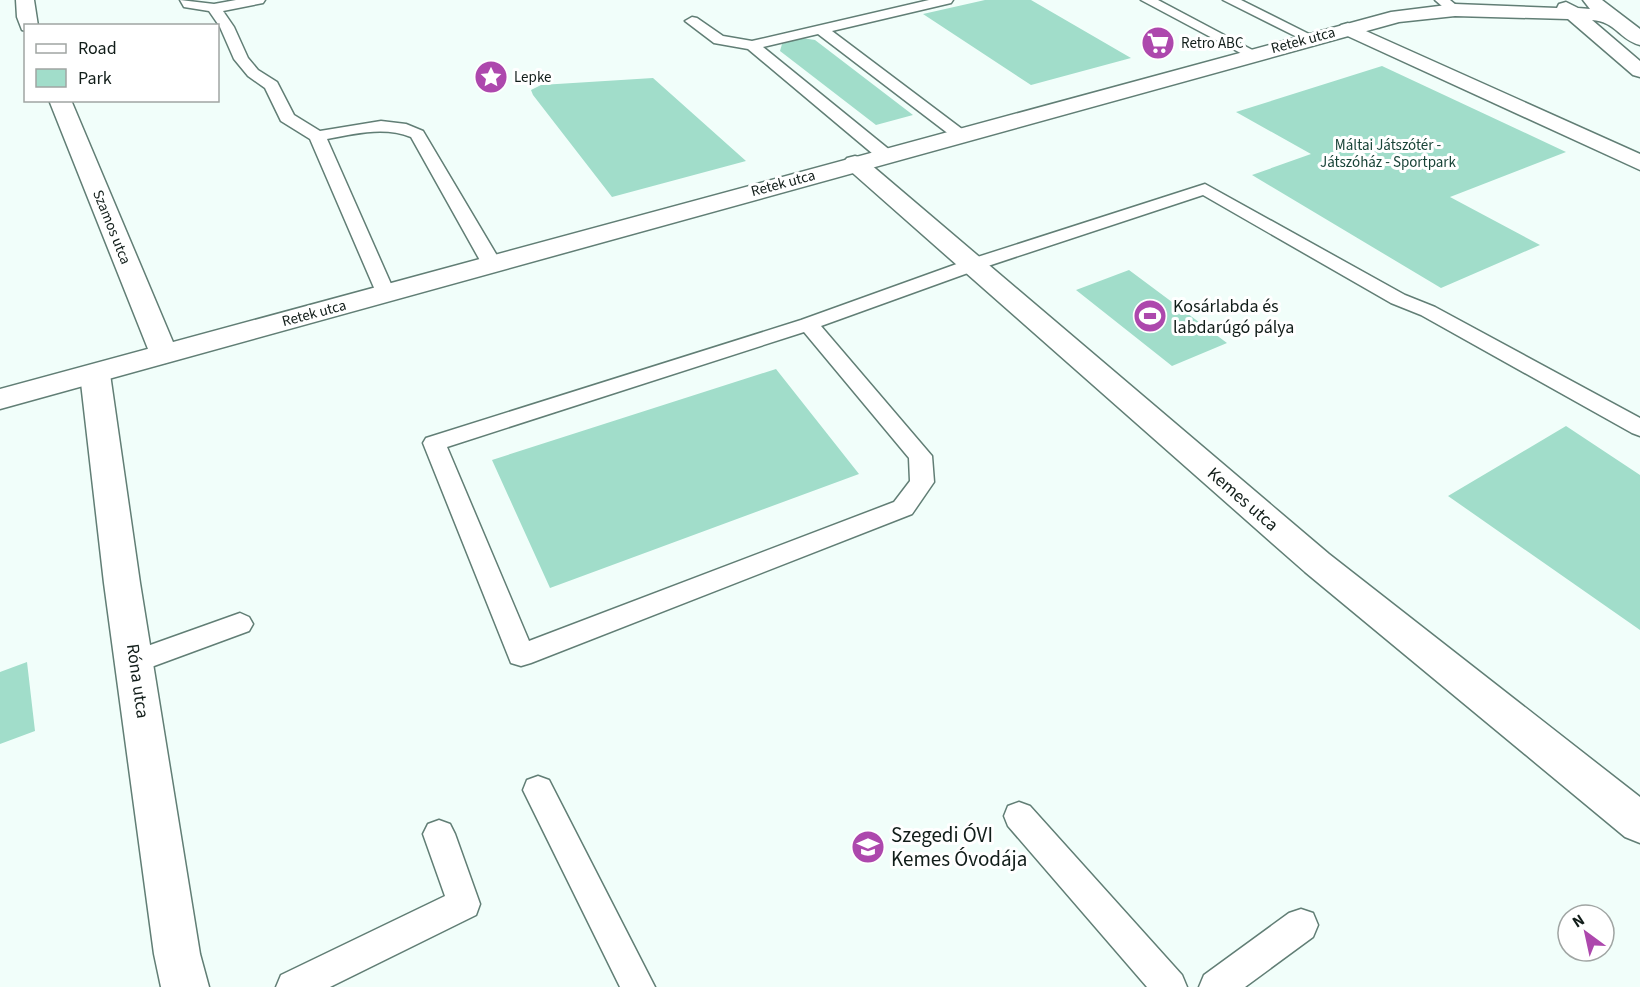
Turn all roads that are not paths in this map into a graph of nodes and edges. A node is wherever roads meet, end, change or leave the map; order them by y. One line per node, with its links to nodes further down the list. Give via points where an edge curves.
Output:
1 (187, 0): 10 (lane, via 189,4)
2 (258, 0): 10 (lane)
3 (946, 0): 14 (lane)
4 (1148, 0): 19 (lane)
5 (1230, 0): 16 (lane)
6 (1592, 0): 11 (street)
7 (19, 3): 13 (street)
8 (1449, 5): 9 (street, Retek utca); 15 (street, Retek utca)
9 (1565, 7): 11 (street, Retek utca); 20 (street)
10 (214, 8): 23 (lane, via 241,59 253,73 272,85 287,118)
11 (1609, 15): 17 (street)
12 (692, 21): 18 (lane, via 719,40)
13 (28, 24)
14 (821, 29): 18 (lane); 22 (lane)
15 (1348, 29): 16 (street, Retek utca); 25 (street)
16 (1310, 38): 19 (street, Retek utca)
17 (1640, 39)
18 (752, 45): 24 (lane)
19 (1254, 54): 22 (street, Retek utca)
20 (1640, 71)
21 (61, 102): 31 (street, Szamos utca)
22 (960, 135): 24 (street, Retek utca)
23 (317, 136): 27 (lane, via 390,127 408,128 417,134); 29 (lane)
24 (885, 155): 26 (street, Retek utca)
25 (1640, 163)
26 (855, 164): 27 (street, Retek utca); 28 (street, Kemes utca)
27 (492, 264): 29 (street, Retek utca)
28 (972, 265): 30 (lane); 34 (lane, via 1205,189 1398,299 1428,311); 39 (street, Kemes utca, via 1317,563)
29 (384, 293): 31 (street, Retek utca)
30 (808, 324): 30 (lane, via 920,456 921,482 903,508 521,655 434,443)
31 (164, 354): 32 (street, Retek utca)
32 (95, 374): 33 (street, Retek utca); 36 (street, Róna utca)
33 (0, 399)
34 (1640, 428)
35 (240, 624): 36 (lane)
36 (135, 662): 42 (street, Róna utca)
37 (538, 790): 44 (lane)
38 (1018, 816): 45 (lane)
39 (1640, 823)
40 (439, 834): 43 (lane, via 464,904)
41 (1301, 925): 46 (lane)
42 (185, 987)
43 (293, 987)
44 (638, 987)
45 (1170, 987)
46 (1215, 987)

